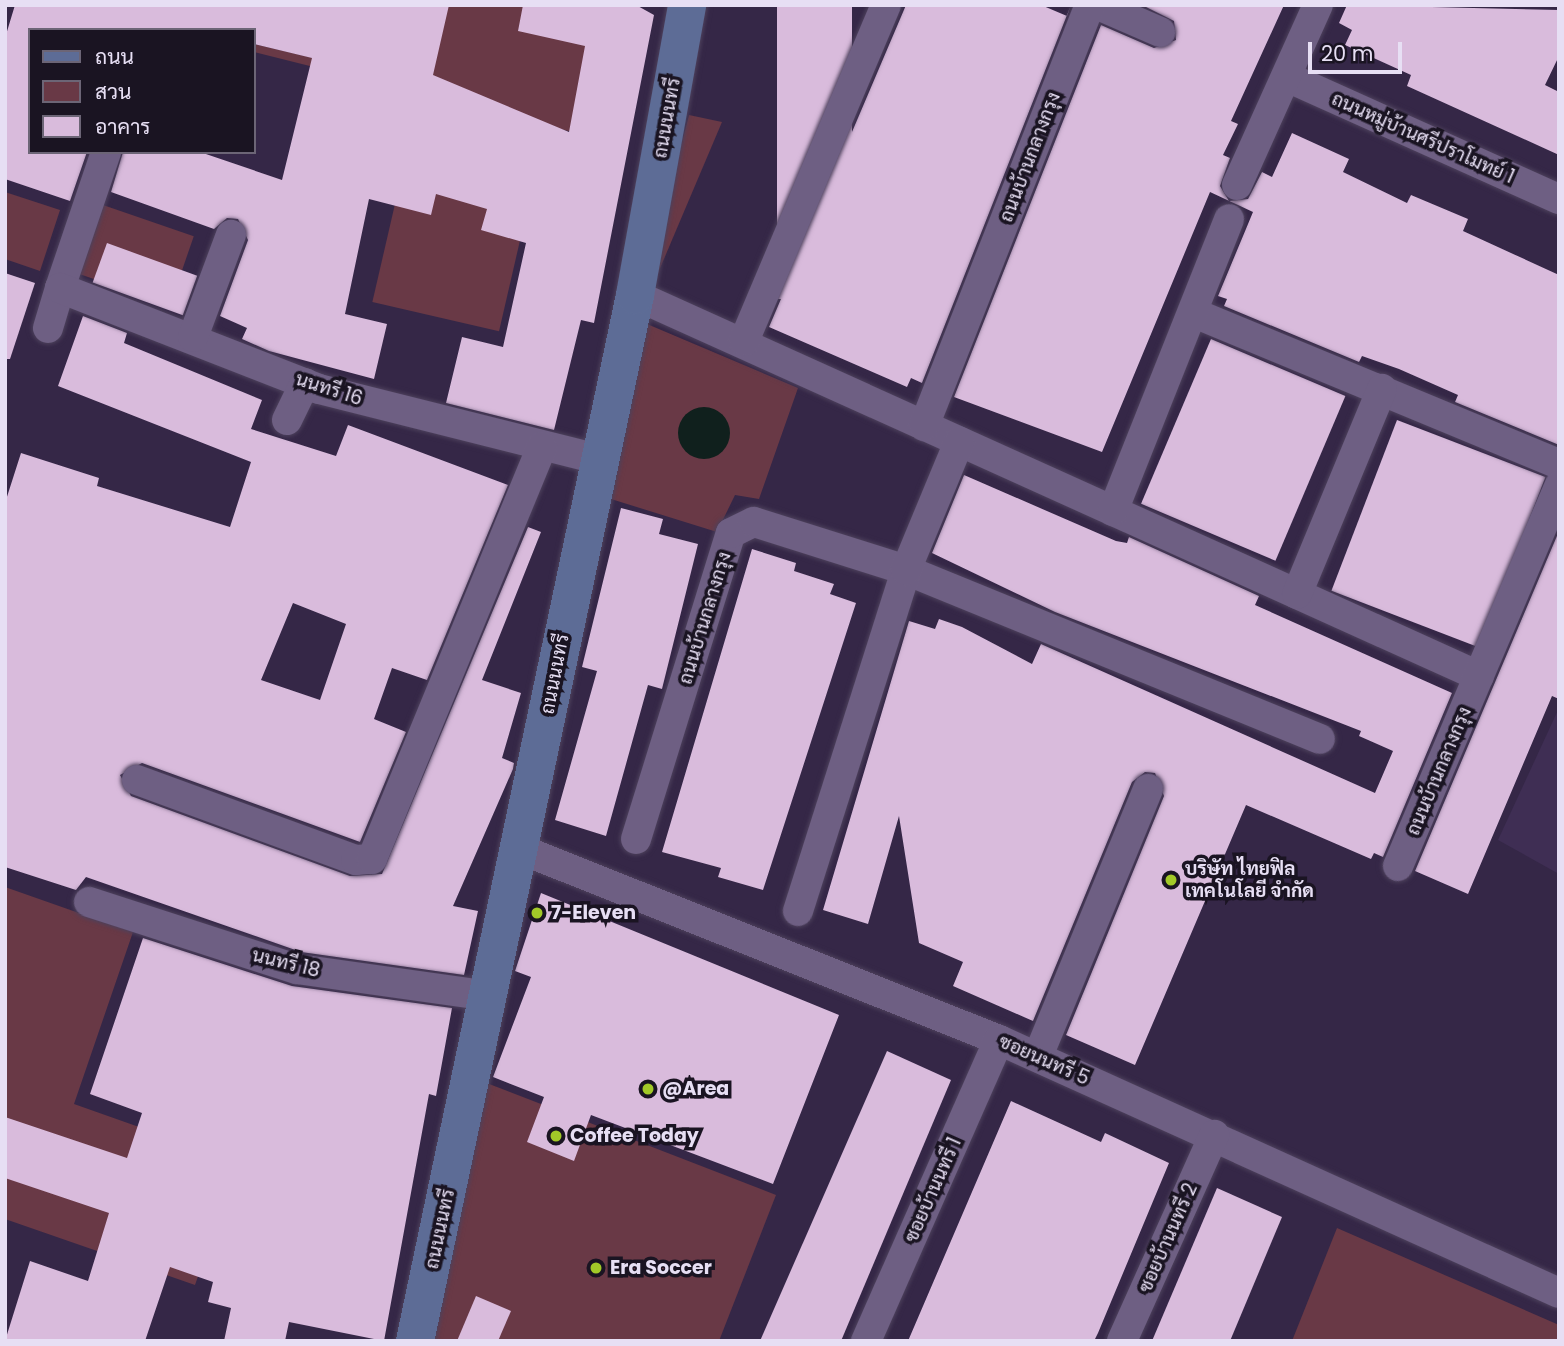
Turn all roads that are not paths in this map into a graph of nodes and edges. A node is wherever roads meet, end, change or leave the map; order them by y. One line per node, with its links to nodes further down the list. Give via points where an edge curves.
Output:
1 (687, 5): 14 (street, ถนนนนทรี)
2 (886, 5): 18 (street)
3 (1090, 5): 22 (street, ถนนบ้านกลางกรุง)
4 (1098, 5): 6 (street)
5 (1318, 5): 7 (street)
6 (1160, 32)
7 (1287, 77): 9 (street); 10 (street, ถนนหมู่บ้านศรีปราโมทย์ 1)
8 (105, 154): 13 (street)
9 (1237, 185)
10 (1559, 198)
11 (1229, 219): 15 (street)
12 (231, 235): 17 (street)
13 (64, 290): 16 (street); 17 (street, นนทรี 16)
14 (635, 295): 18 (street); 25 (street, ถนนนนทรี)
15 (1194, 313): 20 (street); 28 (street)
16 (48, 328)
17 (193, 337): 19 (street, นนทรี 16)
18 (744, 341): 22 (street)
19 (305, 383): 21 (street); 24 (street, นนทรี 16)
20 (1382, 390): 26 (street); 30 (street)
21 (287, 420)
22 (924, 426): 23 (street)
23 (960, 442): 28 (street); 29 (street)
24 (542, 447): 25 (street, นนทรี 16); 33 (street, via 372,859 356,860)
25 (598, 458): 36 (street, ถนนนนทรี)
26 (1559, 464)
27 (1559, 486): 31 (street, ถนนบ้านกลางกรุง)
28 (1113, 511): 30 (street)
29 (906, 570): 32 (street, ถนนบ้านกลางกรุง); 35 (street, ถนนบ้านกลางกรุง, via 775,524 754,522 731,533); 39 (street)
30 (1297, 594): 31 (street)
31 (1479, 676): 37 (street, ถนนบ้านกลางกรุง)
32 (1320, 739)
33 (137, 780)
34 (1148, 789): 42 (street)
35 (636, 839)
36 (520, 849): 40 (street, ถนนนนทรี); 41 (street, ซอยนนทรี 5)
37 (1398, 866)
38 (89, 902): 40 (street, นนทรี 18, via 297,970)
39 (797, 911)
40 (491, 996): 45 (street, ถนนนนทรี)
41 (999, 1040): 42 (street, ซอยนนทรี 5); 46 (street, ซอยบ้านนทรี 1)
42 (1038, 1056): 43 (street, ซอยนนทรี 5)
43 (1214, 1135): 44 (street, ซอยนนทรี 5); 47 (street, ซอยบ้านนทรี 2)
44 (1559, 1293)
45 (415, 1341)
46 (866, 1341)
47 (1122, 1341)

